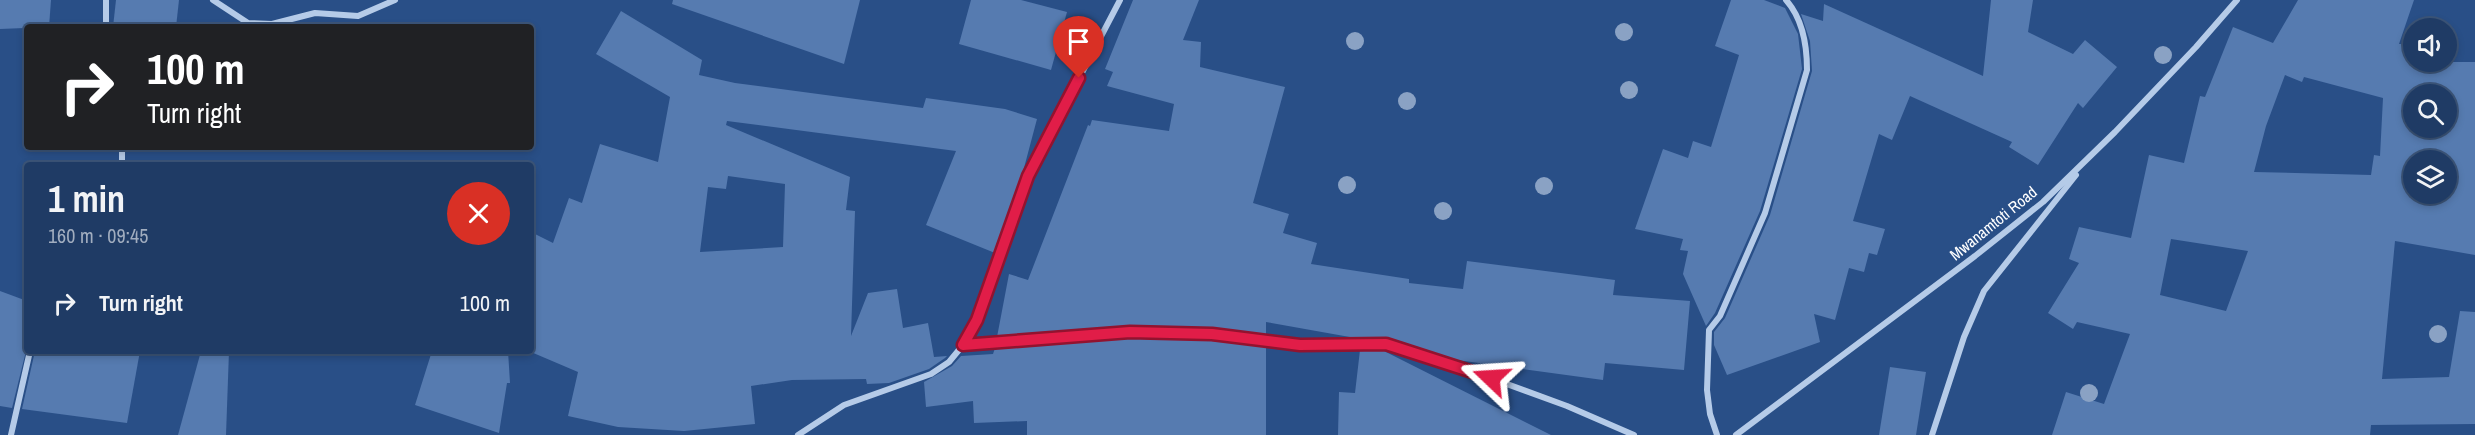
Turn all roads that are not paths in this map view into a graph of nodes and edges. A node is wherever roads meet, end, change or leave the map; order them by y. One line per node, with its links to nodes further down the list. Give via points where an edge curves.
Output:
1 (106, 0): 7 (street)
2 (213, 0): 3 (street, via 248,24 315,13 358,16)
3 (395, 0)
4 (1120, 0): 9 (street, via 1028,176 977,320)
5 (1786, 0): 14 (street, via 1802,29 1807,70 1765,213 1720,316 1709,330 1707,390)
6 (2238, 0): 8 (street, Mwanamtoti Road)
7 (106, 24)
8 (2091, 156): 15 (street, Mwanamtoti Road, via 2043,202 1975,256); 16 (street, via 1984,291)
9 (963, 345): 12 (street, via 949,362 931,374 844,405); 13 (street, via 1130,332 1212,334 1300,345 1386,344 1567,406)
10 (29, 354): 11 (street)
11 (11, 435)
12 (798, 435)
13 (1634, 435)
14 (1718, 435)
15 (1736, 435)
16 (1932, 435)

